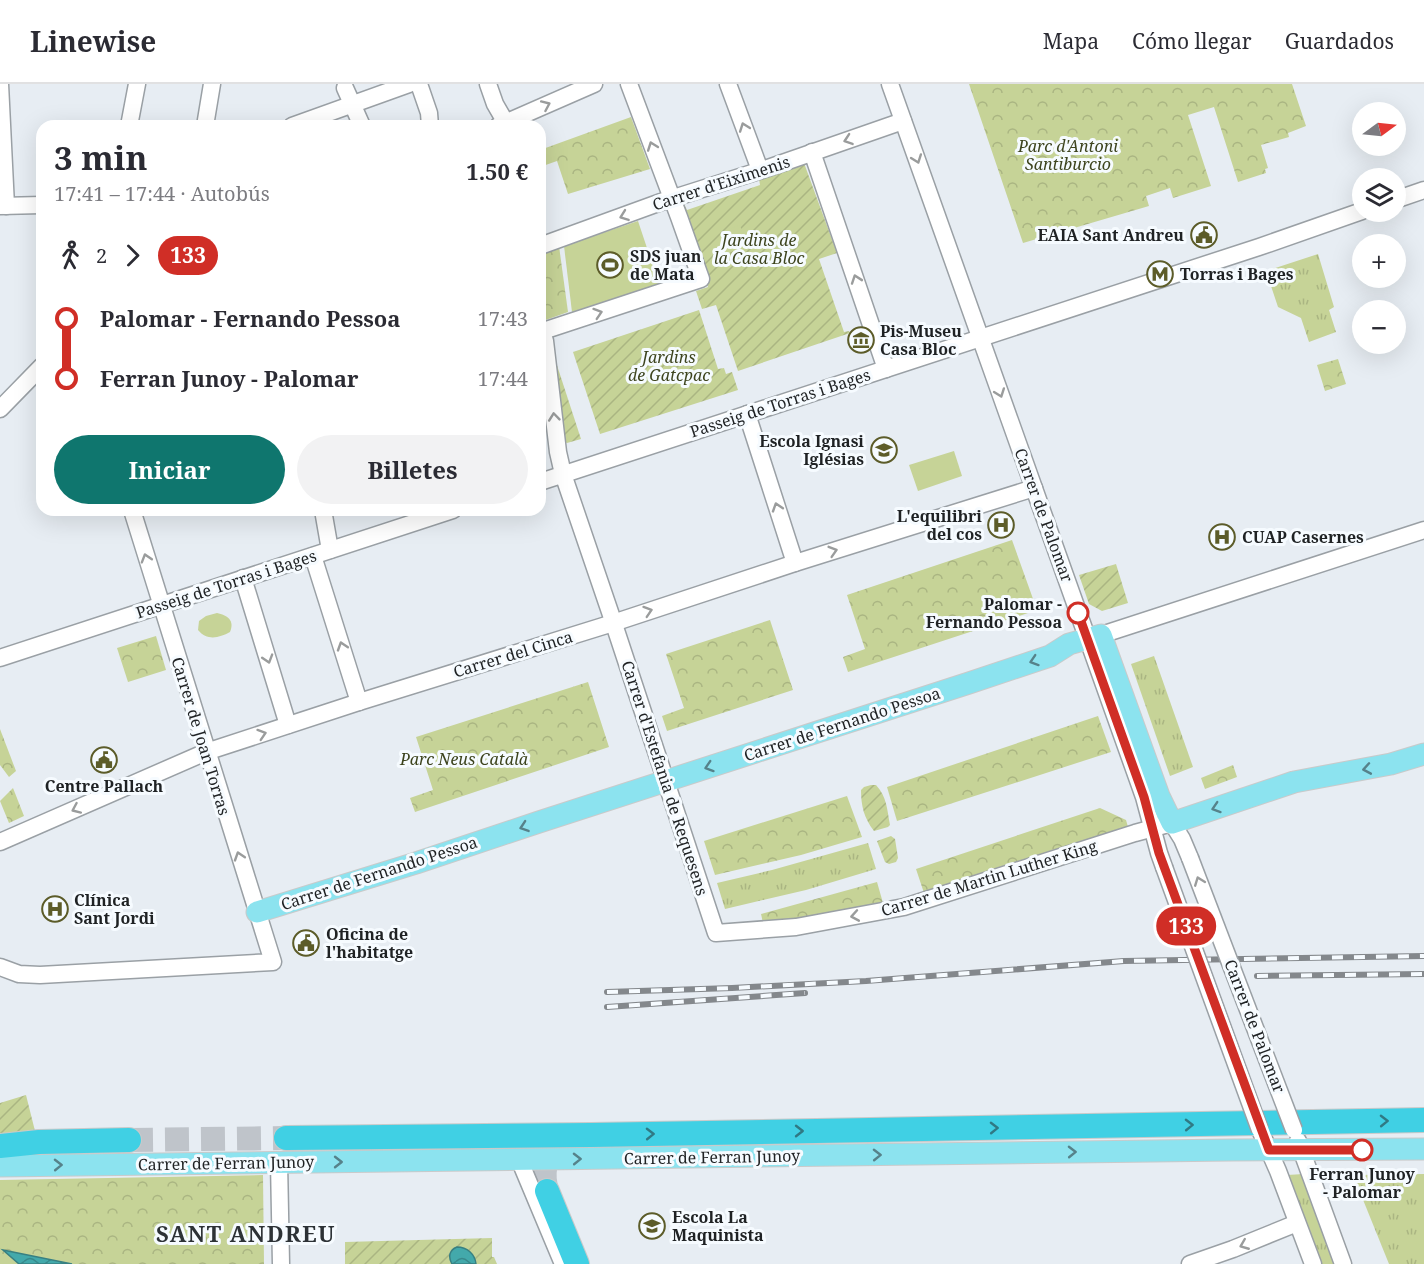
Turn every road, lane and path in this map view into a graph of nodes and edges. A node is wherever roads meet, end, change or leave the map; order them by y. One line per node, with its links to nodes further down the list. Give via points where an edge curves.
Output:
1 (0, 84): 27 (street)
2 (137, 84): 13 (street)
3 (212, 84): 14 (street)
4 (409, 84): 12 (street)
5 (419, 84): 17 (street)
6 (488, 84): 18 (street)
7 (594, 84): 19 (street, one-way to 7)
8 (629, 84): 25 (street, one-way to 8)
9 (728, 84): 22 (street, one-way to 9)
10 (890, 84): 20 (street, Carrer de Palomar)
11 (345, 88): 12 (street)
12 (352, 105): 15 (street); 16 (street)
13 (130, 120)
14 (207, 120)
15 (309, 120)
16 (359, 120)
17 (430, 120)
18 (502, 120)
19 (515, 120)
20 (903, 121): 21 (street, Carrer d'Eiximenis, one-way to 21); 31 (street, Carrer de Palomar, one-way to 31)
21 (813, 152): 22 (street, Carrer d'Eiximenis); 33 (street, one-way to 21)
22 (760, 170): 25 (street, Carrer d'Eiximenis)
23 (1424, 190): 24 (street)
24 (1406, 196)
25 (672, 199): 29 (street, Carrer d'Eiximenis, one-way to 29); 30 (street, one-way to 25, via 701,279)
26 (36, 205): 27 (street)
27 (3, 206)
28 (1352, 214): 31 (street, Passeig de Torras i Bages)
29 (546, 244)
30 (546, 329)
31 (981, 338): 33 (street, Passeig de Torras i Bages); 39 (street, Carrer de Palomar, one-way to 39)
32 (546, 350): 37 (street, Carrer d'Estefania de Requesens, one-way to 32)
33 (886, 369): 36 (street, Passeig de Torras i Bages)
34 (36, 372): 35 (street)
35 (0, 409)
36 (747, 414): 37 (street, Passeig de Torras i Bages); 46 (street, one-way to 36)
37 (563, 474): 38 (street, Passeig de Torras i Bages); 49 (street, Carrer d'Estefania de Requesens)
38 (546, 480)
39 (1034, 488): 46 (street, Carrer del Cinca, one-way to 39); 50 (street, Carrer de Palomar)
40 (134, 516): 48 (street, Carrer de Joan Torras, one-way to 40)
41 (324, 516): 44 (street)
42 (435, 516): 44 (street, Passeig de Torras i Bages)
43 (1424, 530): 50 (street, Carrer de Fernando Pessoa)
44 (330, 550): 45 (street, Passeig de Torras i Bages)
45 (313, 556): 47 (street, Passeig de Torras i Bages); 52 (street, one-way to 45)
46 (795, 563): 49 (street, Carrer del Cinca, one-way to 46)
47 (243, 578): 48 (street, Passeig de Torras i Bages); 53 (street, one-way to 53)
48 (160, 605): 51 (street, Passeig de Torras i Bages); 54 (street, Carrer de Joan Torras)
49 (613, 623): 52 (street, Carrer del Cinca); 56 (street, Carrer d'Estefania de Requesens)
50 (1095, 637): 56 (main road, Carrer de Fernando Pessoa, one-way to 56, via 1069,644 1050,656); 57 (main road, Carrer de Palomar, via 1159,796)
51 (0, 658)
52 (359, 702): 53 (street, Carrer del Cinca)
53 (288, 725): 54 (street, Carrer del Cinca, one-way to 53)
54 (206, 752): 58 (street, Carrer del Cinca, one-way to 58); 59 (street, Carrer de Joan Torras, one-way to 54)
55 (1424, 754): 57 (main road, Carrer de Martin Luther King, one-way to 57, via 1294,782)
56 (665, 781): 59 (main road, Carrer de Fernando Pessoa, one-way to 59); 60 (street, Carrer d'Estefania de Requesens)
57 (1163, 825): 60 (street, Carrer de Martin Luther King, one-way to 60, via 904,907 796,927); 67 (street, Carrer de Palomar, bridge, via 1159,853); 68 (street, Carrer de Palomar, one-way to 57, bridge, via 1182,839)
58 (0, 842)
59 (257, 912): 61 (street, Carrer de Joan Torras, via 273,962 40,975 19,974)
60 (716, 933)
61 (0, 967)
62 (1424, 1120): 63 (highway, one-way to 62, via 582,1138)
63 (286, 1138)
64 (129, 1140): 65 (highway)
65 (0, 1146)
66 (1424, 1149): 68 (main road, Carrer de Ferran Junoy)
67 (1269, 1150): 68 (main road, Carrer de Ferran Junoy); 69 (main road, Carrer de Ferran Junoy, one-way to 67); 73 (street, Carrer de Palomar)
68 (1301, 1151): 79 (street, Carrer de Palomar)
69 (519, 1159): 70 (main road, Carrer de Ferran Junoy, one-way to 69); 75 (street)
70 (279, 1162): 71 (main road, Carrer de Ferran Junoy, one-way to 70); 74 (street)
71 (0, 1166)
72 (547, 1191): 76 (highway)
73 (1297, 1223): 77 (street, one-way to 77); 78 (street, Carrer de Palomar)
74 (281, 1264)
75 (563, 1264)
76 (577, 1264)
77 (1190, 1264)
78 (1313, 1264)
79 (1343, 1264)

